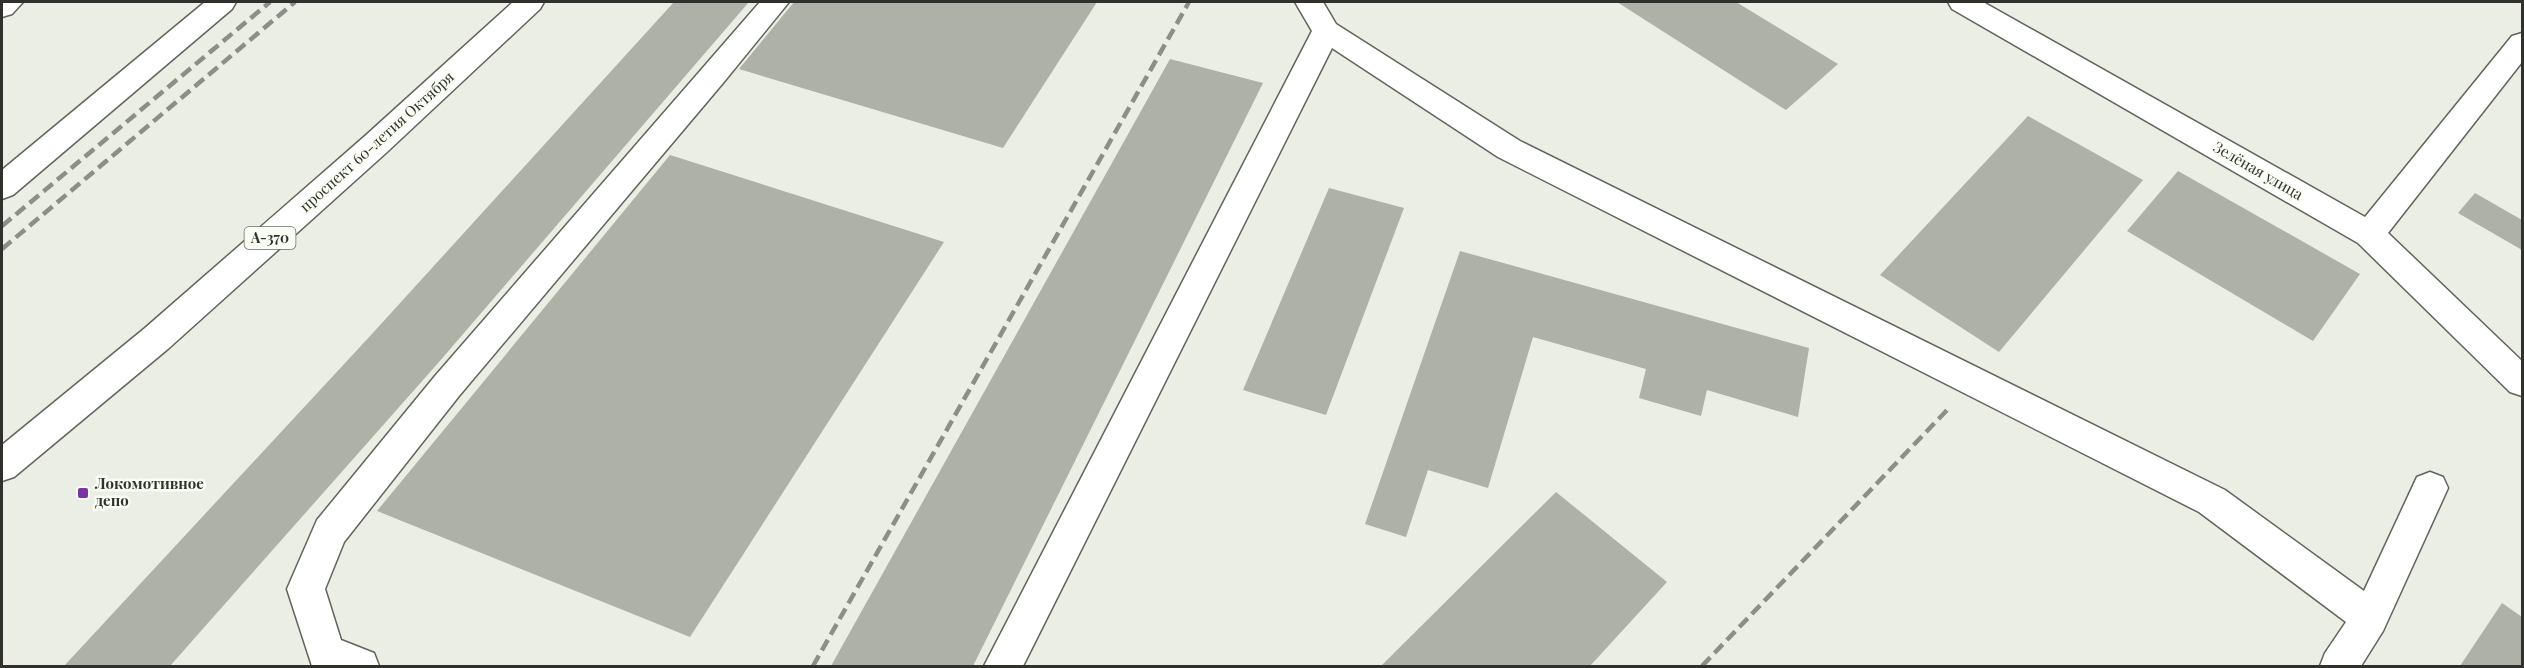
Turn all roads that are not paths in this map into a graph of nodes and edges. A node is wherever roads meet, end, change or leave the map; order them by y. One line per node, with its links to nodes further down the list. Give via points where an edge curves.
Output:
1 (9, 2): 7 (main road)
2 (222, 2): 10 (main road)
3 (530, 2): 13 (main road, проспект 60-летия Октября / А-370, via 157,338)
4 (775, 2): 16 (main road, via 447,386 330,532 306,589 326,653)
5 (1310, 2): 8 (main road)
6 (1962, 2): 11 (main road, Зелёная улица)
7 (2, 7)
8 (1326, 31): 15 (main road, via 1509,149 2212,501); 17 (main road)
9 (2523, 43): 11 (main road)
10 (2, 187)
11 (2369, 234): 12 (main road, Зелёная улица)
12 (2523, 382)
13 (2, 466)
14 (2430, 488): 15 (main road)
15 (2370, 618): 18 (main road)
16 (360, 666)
17 (1003, 666)
18 (2339, 666)

